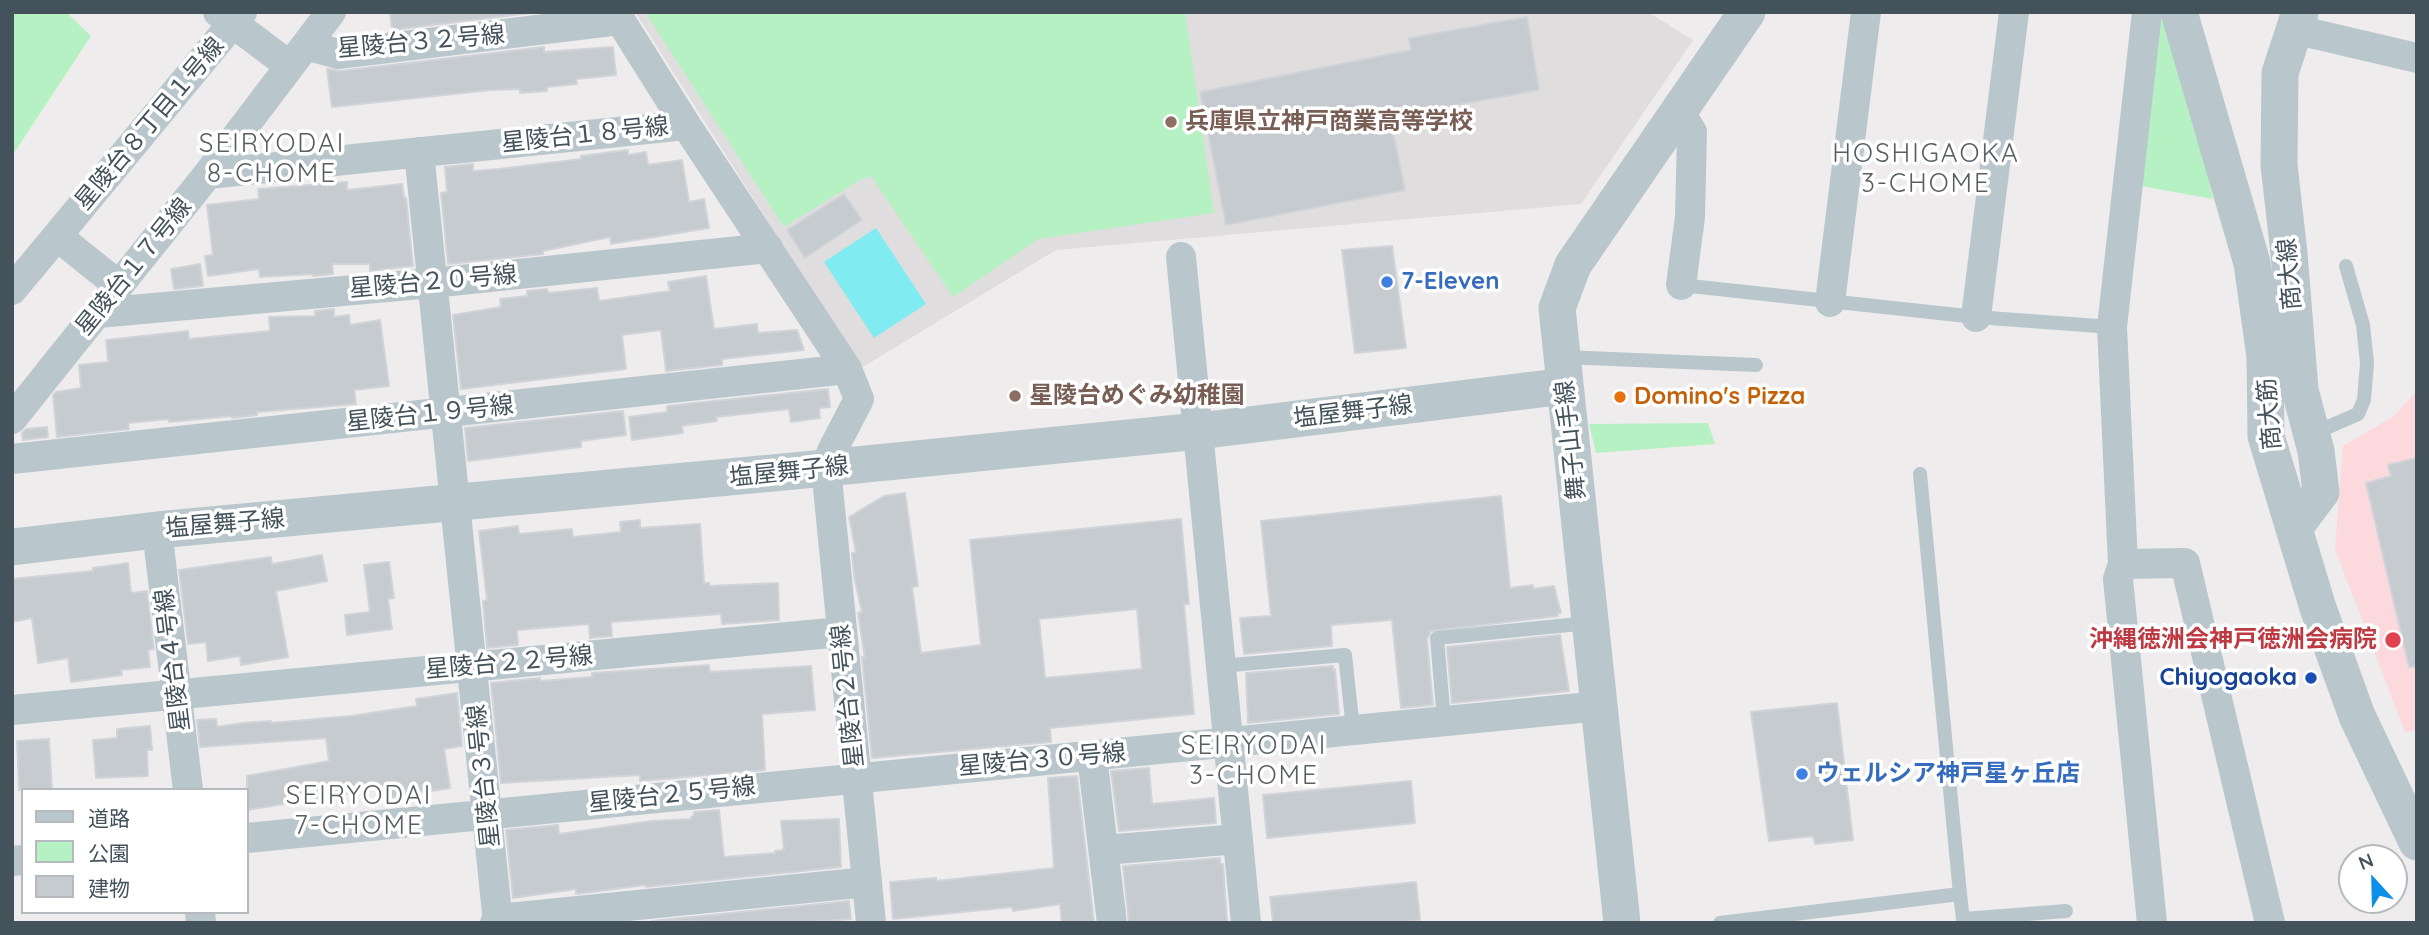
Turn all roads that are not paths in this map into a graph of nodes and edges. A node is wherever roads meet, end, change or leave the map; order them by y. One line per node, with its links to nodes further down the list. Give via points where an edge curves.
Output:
1 (331, 12): 10 (street, 星陵台１７号線)
2 (1747, 12): 12 (street, 舞子山手線)
3 (1866, 12): 24 (street)
4 (2014, 12): 26 (street)
5 (2147, 12): 27 (street)
6 (2179, 12): 39 (street, 商大筋, via 2252,263 2265,357 2266,436)
7 (231, 16): 10 (street); 16 (street, 星陵台８丁目１号線)
8 (617, 16): 10 (street, 星陵台３２号線); 13 (street)
9 (2297, 21): 11 (street); 34 (street, 商大線, via 2280,73 2278,165 2300,390)
10 (298, 56): 15 (street, 星陵台１７号線)
11 (2417, 58)
12 (1679, 111): 22 (street, via 1692,132 1690,217); 30 (street, 舞子山手線, via 1573,265 1557,308)
13 (686, 125): 14 (street, 星陵台１８号線); 17 (street, 星陵台１８号線)
14 (419, 152): 15 (street, 星陵台１８号線); 20 (street, 星陵台３号線)
15 (208, 174): 21 (street, 星陵台１７号線)
16 (57, 236): 21 (street); 23 (street, 星陵台８丁目１号線)
17 (768, 248): 20 (street, 星陵台２０号線); 29 (street, 星陵台１８号線)
18 (1181, 257): 33 (street)
19 (2346, 266): 34 (lane, via 2364,325 2364,400 2358,414)
20 (432, 283): 25 (street, 星陵台２０号線); 31 (street, 星陵台３号線)
21 (118, 285): 25 (street, 星陵台１７号線)
22 (1681, 285): 24 (lane)
23 (12, 290)
24 (1830, 302): 26 (lane)
25 (98, 313): 32 (street, 星陵台１７号線)
26 (1976, 317): 27 (lane)
27 (2112, 327): 42 (street)
28 (1756, 365): 30 (lane)
29 (847, 369): 31 (street, 星陵台１９号線); 36 (street, 星陵台１８号線, via 859,399)
30 (1563, 372): 33 (street, 塩屋舞子線); 43 (street, 舞子山手線)
31 (446, 412): 35 (street, 星陵台１９号線); 38 (street, 星陵台３号線)
32 (12, 419)
33 (1199, 430): 36 (street, 塩屋舞子線); 45 (street)
34 (2312, 435): 39 (street, 商大線, via 2321,492)
35 (12, 459)
36 (826, 468): 38 (street, 塩屋舞子線); 44 (street, 星陵台２号線)
37 (1920, 474): 62 (lane)
38 (455, 504): 40 (street, 塩屋舞子線); 46 (street, 星陵台３号線)
39 (2294, 528): 59 (street, 商大筋, via 2357,716)
40 (158, 530): 41 (street, 塩屋舞子線); 47 (street, 星陵台４号線)
41 (12, 547)
42 (2123, 564): 70 (street, via 2118,579); 71 (street, via 2185,564)
43 (1591, 623): 48 (street, 舞子山手線); 50 (lane, via 1437,638)
44 (841, 632): 46 (street, 星陵台２２号線); 54 (street, 星陵台２号線)
45 (1220, 666): 51 (lane, via 1345,656); 52 (street)
46 (472, 667): 47 (street, 星陵台２２号線); 56 (street, 星陵台３号線)
47 (177, 694): 49 (street, 星陵台２２号線); 55 (street, 星陵台４号線)
48 (1600, 706): 50 (street, 星陵台３０号線); 68 (street, 舞子山手線)
49 (12, 710)
50 (1444, 721): 51 (street, 星陵台３０号線)
51 (1353, 729): 52 (street, 星陵台３０号線)
52 (1229, 743): 53 (street, 星陵台３０号線); 58 (street)
53 (1092, 755): 54 (street, 星陵台３０号線); 60 (street)
54 (856, 777): 56 (street, 星陵台２５号線); 61 (street, 星陵台２号線)
55 (188, 788)
56 (489, 814): 57 (street, 星陵台２５号線); 64 (street, 星陵台３号線)
57 (248, 838)
58 (1238, 839): 60 (street); 67 (street)
59 (2417, 842)
60 (1104, 850): 66 (street)
61 (867, 882): 64 (street); 65 (street, 星陵台２号線)
62 (1960, 894): 63 (lane, via 1963,919); 69 (lane)
63 (2066, 911)
64 (497, 922)
65 (871, 923)
66 (1112, 923)
67 (1247, 923)
68 (1622, 923)
69 (1720, 923)
70 (2152, 923)
71 (2270, 923)

